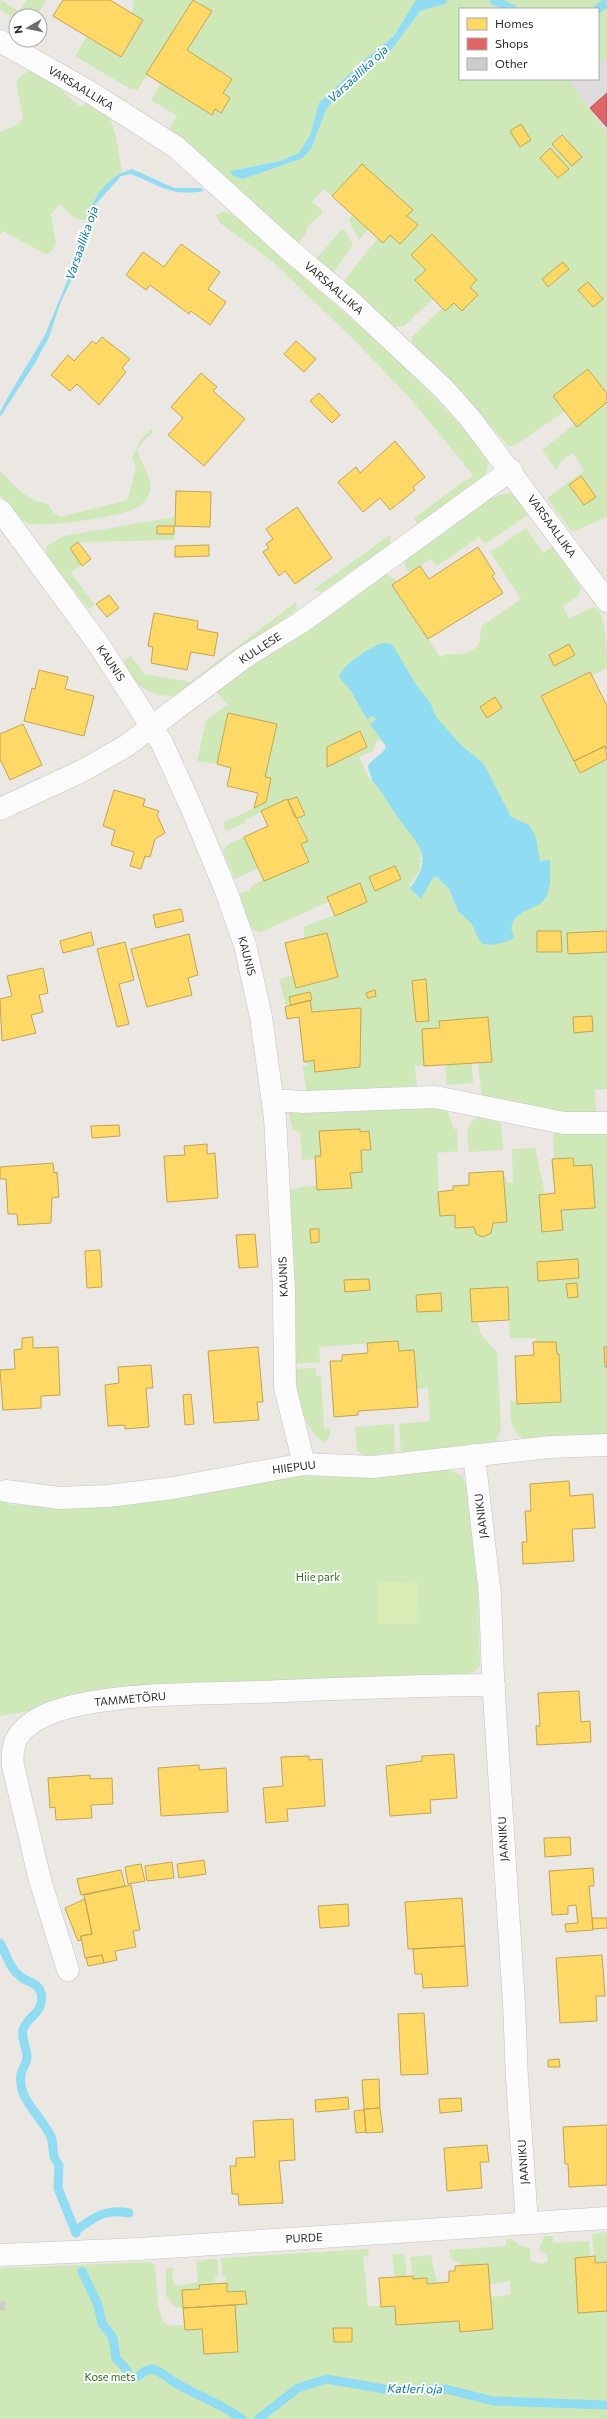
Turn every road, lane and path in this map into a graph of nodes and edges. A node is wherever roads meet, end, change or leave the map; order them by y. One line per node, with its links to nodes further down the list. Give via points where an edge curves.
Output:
1 (0, 41): 2 (street, VARSAALLIKA, via 88,91 176,147 350,301 443,388)
2 (511, 470): 4 (street, VARSAALLIKA); 5 (street, KULLESE, via 300,623 245,657)
3 (0, 510): 5 (street, KAUNIS, via 99,645)
4 (607, 601)
5 (152, 728): 6 (street, KULLESE, via 112,755); 7 (street, KAUNIS, via 190,803 226,891 245,946 261,1016)
6 (0, 809)
7 (273, 1100): 8 (street, via 303,1102 435,1097 564,1123); 11 (street, KAUNIS, via 282,1235 284,1380)
8 (607, 1124)
9 (607, 1445): 10 (street, HIIEPUU, via 550,1447)
10 (474, 1455): 11 (street, HIIEPUU, via 374,1467); 13 (street, JAANIKU, via 490,1595)
11 (304, 1464): 12 (street, HIIEPUU, via 131,1494 60,1498)
12 (6, 1491)
13 (494, 1685): 14 (street, TAMMETÕRU, via 324,1689 128,1698 74,1706 30,1723 19,1734 14,1744 13,1766 40,1880); 16 (street, JAANIKU, via 514,2003 516,2079)
14 (68, 1970)
15 (607, 2218): 16 (street, PURDE)
16 (527, 2223): 17 (street, PURDE, via 139,2249)
17 (0, 2255)

